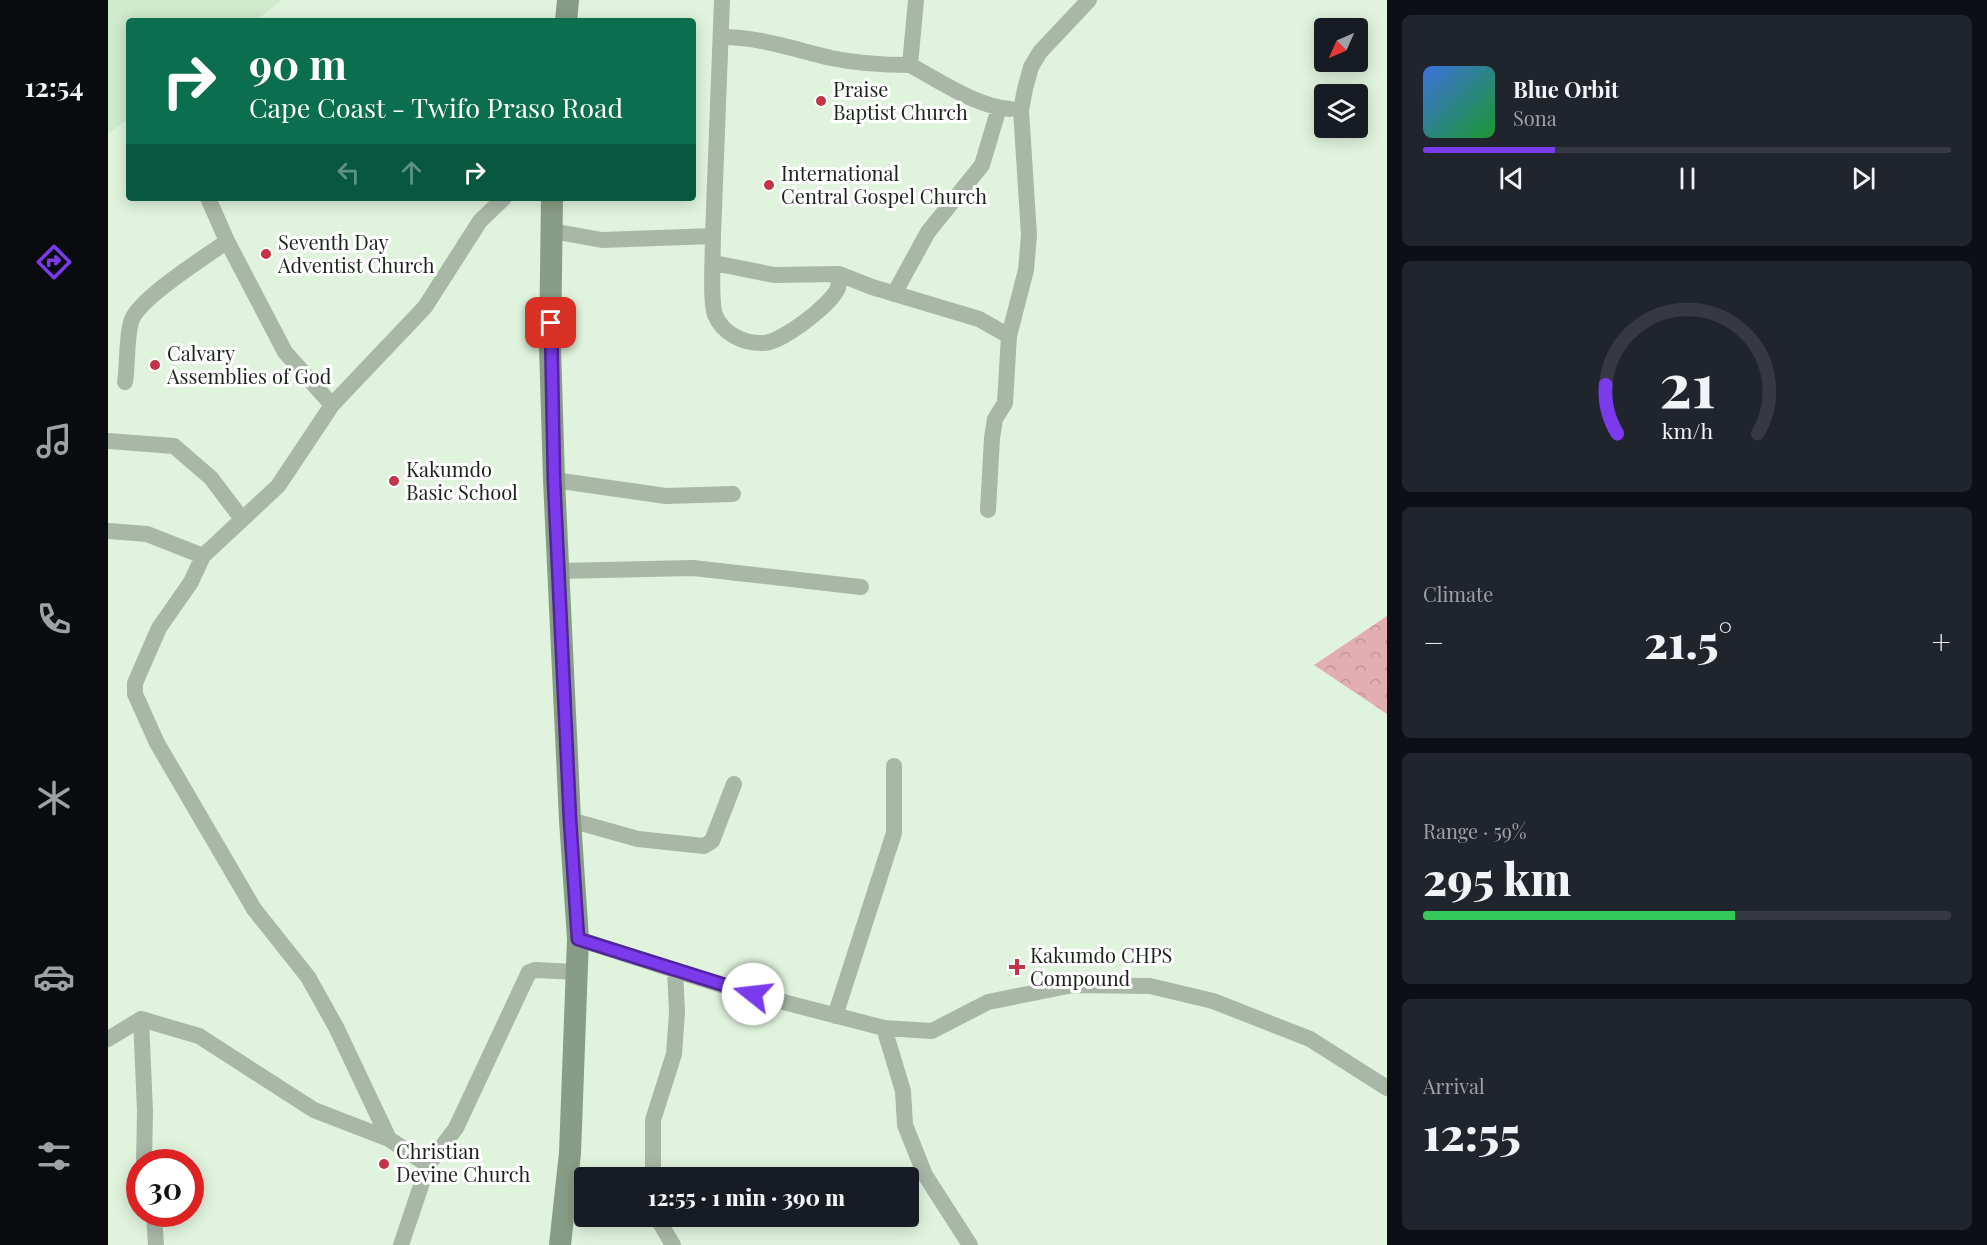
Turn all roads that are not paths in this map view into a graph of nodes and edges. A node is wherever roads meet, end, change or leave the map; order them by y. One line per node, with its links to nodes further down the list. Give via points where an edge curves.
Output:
1 (568, 0): 5 (main road)
2 (722, 0): 6 (street)
3 (916, 0): 7 (street)
4 (1089, 0): 9 (street, via 1040,52 1031,67)
5 (566, 18)
6 (721, 37): 7 (street, via 774,42 832,58); 14 (street)
7 (910, 65): 8 (street)
8 (999, 108): 9 (street); 18 (street, via 982,165 928,232)
9 (1021, 110): 19 (street, via 1029,235 1026,270)
10 (209, 201): 15 (street)
11 (501, 201): 21 (street, via 480,221 425,307)
12 (552, 201): 13 (main road)
13 (552, 231): 14 (street, via 602,240); 23 (main road)
14 (713, 236): 16 (street)
15 (227, 241): 20 (street, via 158,290 135,312); 21 (street, via 285,352)
16 (714, 263): 17 (street, via 774,275); 17 (street, via 714,312 720,325 729,334 765,343 815,314 838,287)
17 (839, 274): 18 (street)
18 (894, 294): 19 (street, via 979,319)
19 (1009, 336): 25 (street, via 1005,403 995,419 992,438)
20 (125, 382)
21 (332, 405): 26 (street, via 278,486)
22 (108, 441): 26 (street, via 174,446 211,478)
23 (554, 480): 24 (street, via 666,496); 29 (main road)
24 (733, 494)
25 (988, 510)
26 (242, 519): 28 (street)
27 (108, 531): 28 (street, via 147,534)
28 (203, 556): 42 (street, via 191,582 159,628 135,683 135,694 157,743 255,909 308,977)
29 (559, 572): 30 (street, via 693,568); 33 (main road)
30 (861, 587)
31 (894, 766): 37 (street, via 894,833)
32 (734, 784): 33 (street, via 712,841 704,846 638,839)
33 (570, 820): 34 (main road)
34 (578, 939): 35 (street); 36 (main road)
35 (675, 969): 37 (street); 45 (street, via 674,1054 653,1120)
36 (576, 972): 44 (street, via 529,972 456,1128); 50 (main road, via 570,1153)
37 (835, 1016): 39 (street)
38 (141, 1019): 40 (street); 42 (street, via 199,1036 314,1110); 43 (street)
39 (884, 1028): 41 (street, via 932,1031 988,1002 1073,985 1150,986 1213,1001 1310,1039); 52 (street, via 903,1091 905,1125 925,1175)
40 (108, 1039)
41 (1387, 1088)
42 (389, 1138): 44 (street)
43 (144, 1149)
44 (428, 1165): 49 (street)
45 (653, 1167)
46 (155, 1227): 48 (street)
47 (662, 1227): 51 (street)
48 (156, 1245)
49 (401, 1245)
50 (560, 1245)
51 (673, 1245)
52 (970, 1245)

